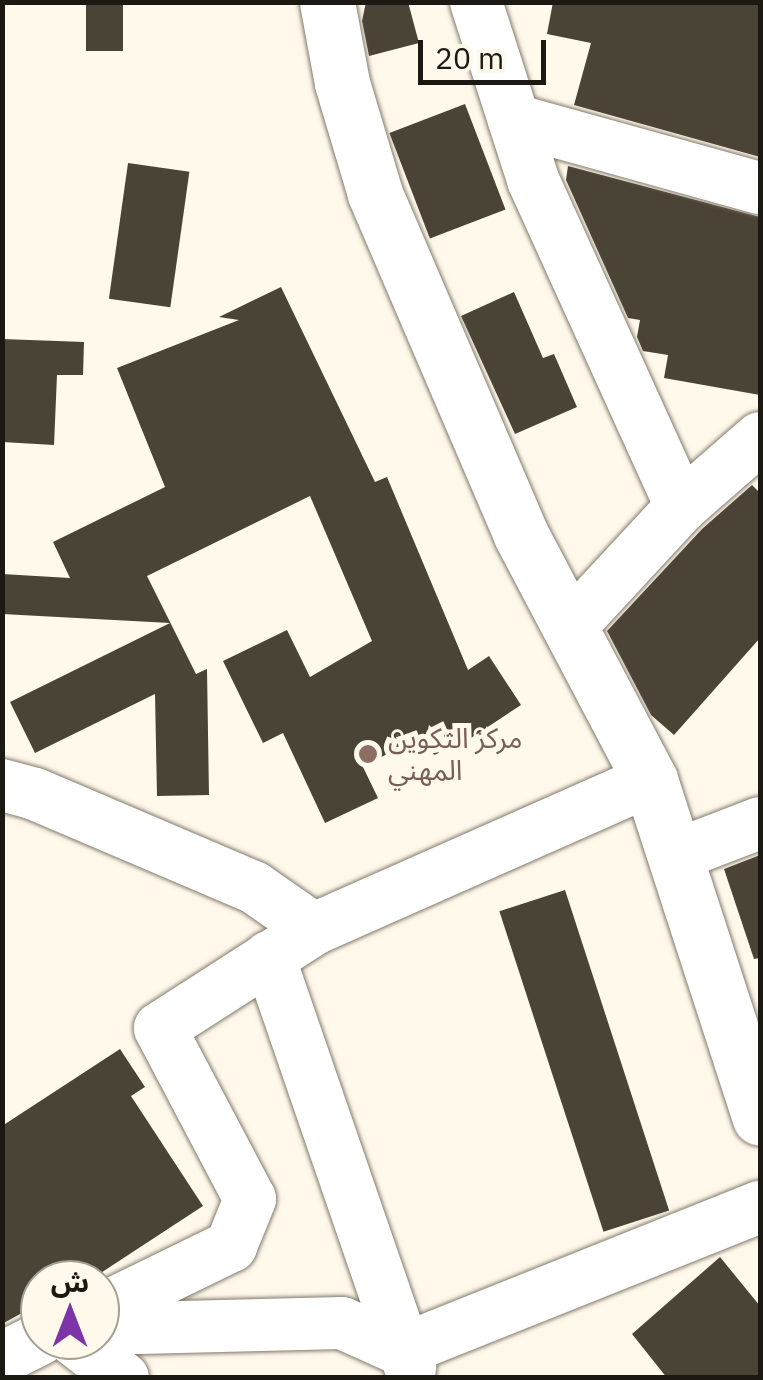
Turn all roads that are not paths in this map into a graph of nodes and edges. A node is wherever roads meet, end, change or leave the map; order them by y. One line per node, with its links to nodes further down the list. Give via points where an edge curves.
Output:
1 (327, 2): 7 (main road, via 375,194 521,534)
2 (476, 2): 3 (street)
3 (514, 120): 4 (street); 6 (street, via 533,180)
4 (760, 188)
5 (760, 438): 6 (street)
6 (681, 508): 7 (street)
7 (570, 628): 8 (main road)
8 (650, 780): 11 (main road); 12 (street)
9 (2, 785): 12 (street, via 255,888)
10 (760, 822): 11 (street)
11 (674, 856): 14 (main road)
12 (314, 929): 13 (street)
13 (269, 958): 16 (street, via 160,1028 250,1199 230,1246); 19 (street)
14 (756, 1089)
15 (760, 1207): 19 (street)
16 (120, 1300)
17 (120, 1328): 19 (street, via 342,1323)
18 (99, 1360): 20 (street)
19 (409, 1364)
20 (122, 1378)

